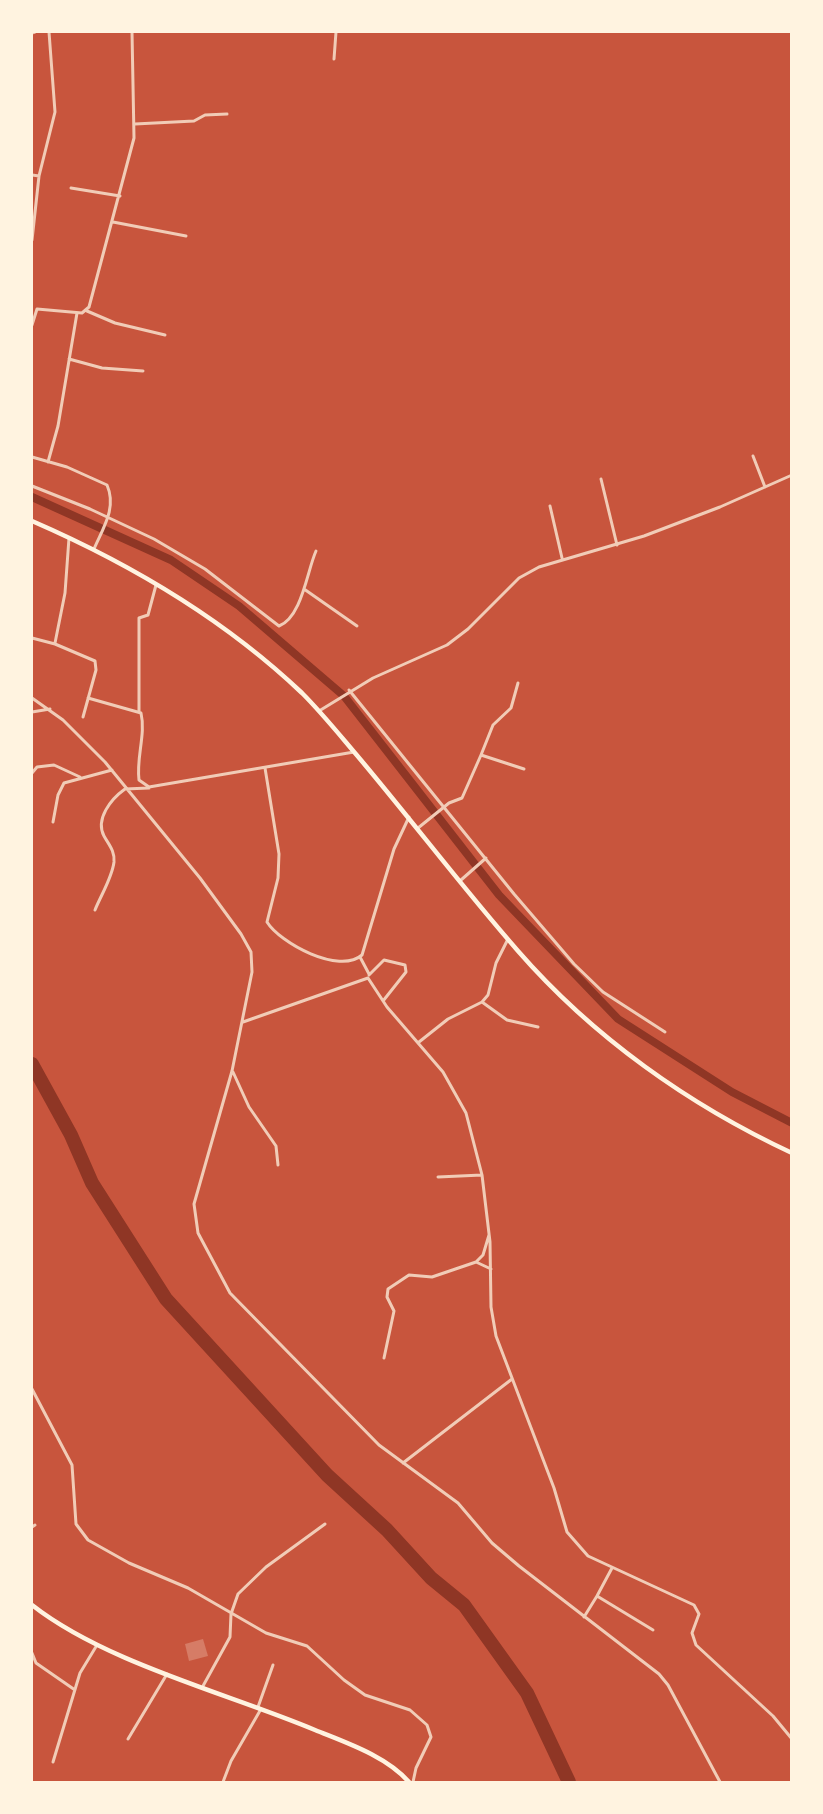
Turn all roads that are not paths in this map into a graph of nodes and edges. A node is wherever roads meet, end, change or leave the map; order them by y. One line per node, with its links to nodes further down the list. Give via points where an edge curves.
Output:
1 (49, 32): 8 (street, via 55,112)
2 (132, 32): 6 (street)
3 (336, 32): 4 (street)
4 (334, 59)
5 (227, 114): 6 (street, via 205,115 194,121)
6 (135, 123): 10 (street)
7 (32, 175): 8 (street)
8 (39, 176): 13 (street)
9 (71, 188): 10 (street)
10 (120, 196): 11 (street)
11 (113, 222): 12 (street); 16 (street)
12 (186, 236)
13 (32, 240)
14 (32, 307): 15 (street)
15 (37, 309): 17 (street); 18 (street)
16 (87, 311): 17 (street); 19 (street)
17 (77, 313): 20 (street)
18 (32, 325)
19 (165, 335)
20 (69, 359): 21 (street, via 102,368); 24 (street)
21 (144, 371)
22 (753, 456): 28 (street)
23 (32, 457): 24 (street)
24 (48, 462): 30 (street, via 107,485)
25 (792, 475): 28 (street)
26 (601, 479): 33 (street)
27 (32, 486): 30 (street)
28 (765, 487): 33 (street)
29 (550, 506): 36 (street)
30 (109, 517): 34 (street); 38 (street, via 205,569 279,626 289,618)
31 (32, 521): 32 (main road)
32 (69, 538): 34 (main road); 41 (street, via 65,593)
33 (617, 545): 36 (street)
34 (94, 549): 37 (main road)
35 (316, 551): 38 (street)
36 (562, 558): 43 (street, via 519,578 447,645)
37 (157, 583): 47 (street, via 147,616 139,618); 48 (main road, via 253,649)
38 (304, 590): 39 (street)
39 (357, 626)
40 (32, 638): 41 (street)
41 (55, 644): 45 (street, via 95,661)
42 (518, 683): 52 (street, via 511,708 492,725)
43 (348, 691): 48 (street); 60 (street)
44 (32, 698): 46 (street)
45 (88, 698): 47 (street); 50 (street)
46 (50, 710): 49 (street); 55 (street)
47 (139, 711): 58 (street, via 143,724 139,780)
48 (319, 711): 51 (main road)
49 (32, 712)
50 (83, 717)
51 (354, 752): 53 (street); 61 (main road)
52 (481, 754): 54 (street); 60 (street, via 462,798)
53 (265, 768): 58 (street); 68 (street, via 279,854 278,878 267,924 318,958 346,961)
54 (524, 769)
55 (113, 770): 57 (street); 59 (street)
56 (32, 773): 57 (street, via 37,767 54,765)
57 (80, 777): 62 (street, via 61,787)
58 (152, 787): 59 (street)
59 (128, 788): 66 (street, via 108,805 103,817 102,830 114,861); 72 (street, via 246,943 252,972)
60 (444, 808): 63 (street); 64 (street)
61 (409, 816): 63 (main road); 68 (street, via 394,849)
62 (53, 822)
63 (418, 828): 65 (main road)
64 (486, 858): 65 (street); 74 (street, via 590,980)
65 (464, 879): 67 (main road)
66 (95, 910)
67 (508, 939): 71 (street); 77 (main road, via 576,1009 639,1062 716,1114)
68 (360, 957): 69 (street)
69 (369, 977): 70 (street); 70 (street, via 384,960 405,965 407,969); 72 (street)
70 (383, 1001): 75 (street)
71 (482, 1002): 73 (street, via 507,1020); 75 (street, via 448,1019)
72 (243, 1022): 76 (street)
73 (538, 1026)
74 (665, 1032)
75 (419, 1042): 79 (street, via 462,1102)
76 (232, 1071): 78 (street, via 249,1107 276,1146); 87 (street, via 194,1204 198,1233 234,1298 367,1433)
77 (792, 1153)
78 (278, 1165)
79 (482, 1174): 80 (street); 81 (street)
80 (438, 1177)
81 (489, 1234): 82 (street, via 483,1255); 83 (street)
82 (476, 1262): 83 (street); 84 (street, via 432,1277 409,1275 388,1289 387,1297 394,1311)
83 (492, 1270): 85 (street, via 493,1322)
84 (384, 1358)
85 (512, 1379): 87 (street); 89 (street, via 551,1478 567,1532 588,1556)
86 (32, 1389): 92 (street, via 72,1465 74,1512 82,1535)
87 (403, 1463): 93 (street, via 453,1498 492,1543)
88 (325, 1524): 92 (street, via 290,1547 247,1584 238,1594)
89 (612, 1568): 90 (street); 103 (street, via 694,1605 699,1614 692,1634 696,1645 773,1716)
90 (597, 1596): 93 (street); 94 (street)
91 (32, 1605): 95 (main road, via 56,1623)
92 (231, 1614): 99 (street, via 230,1637); 106 (street, via 256,1628 307,1646 365,1695 405,1707 420,1718 431,1737)
93 (584, 1617): 107 (street, via 648,1664 668,1685)
94 (653, 1630)
95 (98, 1644): 98 (main road); 100 (street, via 80,1673)
96 (32, 1653): 100 (street, via 36,1663)
97 (273, 1665): 101 (street)
98 (168, 1673): 99 (main road); 102 (street)
99 (203, 1686): 101 (main road)
100 (75, 1690): 104 (street)
101 (259, 1708): 105 (street); 106 (main road, via 346,1743 396,1769)
102 (128, 1739)
103 (792, 1739)
104 (53, 1762)
105 (223, 1782)
106 (411, 1782)
107 (720, 1782)

